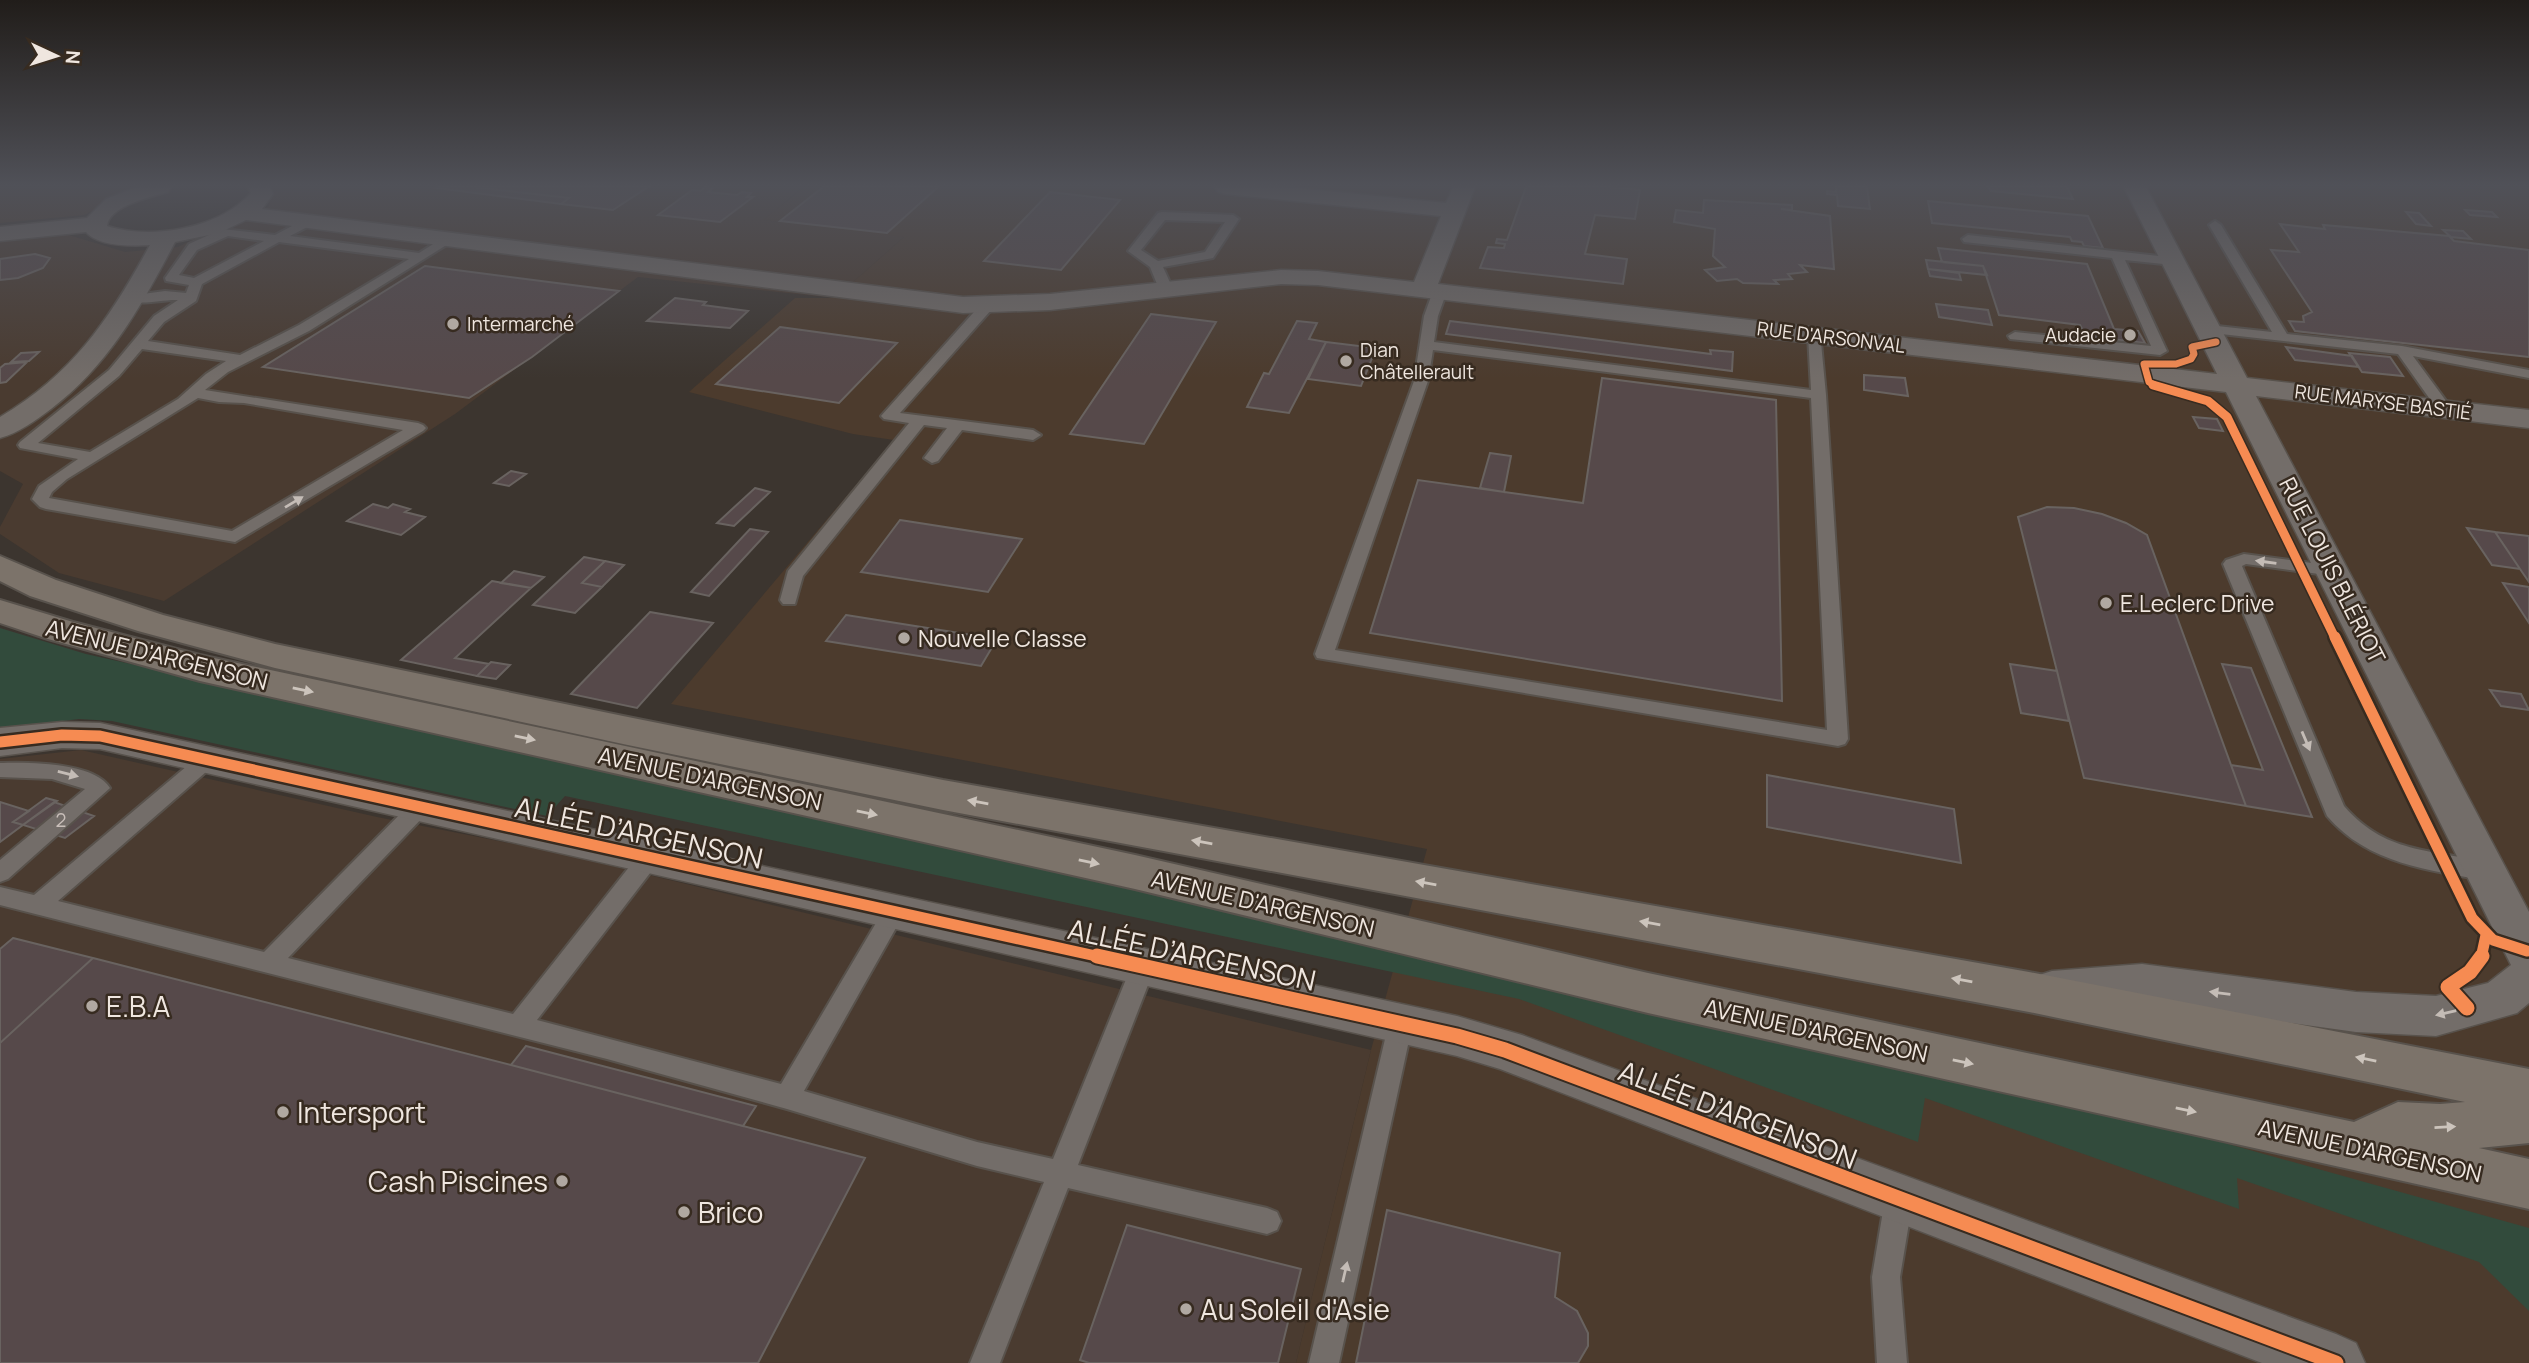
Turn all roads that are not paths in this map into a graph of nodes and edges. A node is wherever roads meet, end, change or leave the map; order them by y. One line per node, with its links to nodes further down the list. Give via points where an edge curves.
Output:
1 (159, 251): 21 (street)
2 (190, 251): 17 (lane, via 171,278)
3 (254, 251): 17 (lane)
4 (373, 251): 14 (lane)
5 (431, 251): 14 (lane)
6 (543, 251): 22 (street, RUE D'ARSONVAL)
7 (1134, 251): 16 (lane)
8 (1212, 251): 16 (lane, via 1209,255)
9 (1443, 251): 19 (street)
10 (2076, 251): 13 (lane)
11 (2168, 251): 15 (street, RUE LOUIS BLÉRIOT)
12 (2230, 251): 26 (lane)
13 (2117, 255): 15 (lane); 25 (lane, via 2160,351)
14 (421, 257): 30 (lane, via 276,344)
15 (2173, 261): 23 (street, RUE LOUIS BLÉRIOT)
16 (1156, 265): 18 (lane)
17 (196, 282): 20 (lane)
18 (1166, 289): 19 (street, RUE D'ARSONVAL, via 1299,277); 22 (street, RUE D'ARSONVAL)
19 (1432, 290): 24 (street, RUE D'ARSONVAL); 28 (lane)
20 (191, 298): 21 (lane); 27 (lane, via 159,319)
21 (133, 299): 36 (street, via 99,351)
22 (987, 306): 38 (lane, via 889,416)
23 (2208, 329): 26 (lane); 32 (street, RUE LOUIS BLÉRIOT)
24 (1815, 335): 32 (street, RUE D'ARSONVAL); 34 (lane)
25 (2015, 336)
26 (2282, 337): 29 (lane)
27 (139, 344): 30 (lane); 43 (lane, via 114,373 26,445)
28 (1427, 345): 34 (lane); 34 (lane, via 1421,381 1324,654 1838,739)
29 (2402, 350): 31 (lane); 35 (lane)
30 (239, 359): 33 (lane, via 213,375)
31 (2529, 374)
32 (2238, 385): 35 (street, RUE MARYSE BASTIÉ); 46 (street, RUE LOUIS BLÉRIOT)
33 (197, 393): 43 (lane); 43 (lane, one-way to 33, via 45,489 40,499 46,504 235,537 418,428)
34 (1819, 395)
35 (2444, 409): 37 (street, RUE MARYSE BASTIÉ)
36 (28, 413): 40 (street); 42 (street)
37 (2529, 419)
38 (920, 420): 39 (lane); 47 (lane, via 794,575)
39 (958, 425): 41 (lane); 44 (lane)
40 (0, 429)
41 (1033, 435)
42 (0, 441)
43 (93, 457)
44 (932, 458)
45 (0, 566): 63 (main road, AVENUE D'ARGENSON, one-way to 45, via 957,798 596,724 250,650 43,588)
46 (2334, 570): 54 (street, RUE LOUIS BLÉRIOT); 54 (lane, one-way to 54, via 2244,559 2232,564 2334,810 2360,838 2382,849)
47 (789, 600)
48 (0, 611): 69 (main road, AVENUE D'ARGENSON, one-way to 69, via 200,668 1135,872 1648,993)
49 (0, 742): 50 (street, ALLÉE D’ARGENSON, via 100,736)
50 (206, 760): 52 (street, ALLÉE D’ARGENSON); 57 (lane)
51 (0, 770): 55 (lane, one-way to 55, via 41,769 75,775 100,788)
52 (419, 807): 53 (street, ALLÉE D’ARGENSON); 60 (lane)
53 (649, 858): 58 (street, ALLÉE D’ARGENSON); 65 (lane)
54 (2488, 872): 59 (street, RUE LOUIS BLÉRIOT)
55 (0, 873)
56 (0, 896): 57 (lane)
57 (37, 906): 60 (lane)
58 (894, 912): 61 (street, ALLÉE D’ARGENSON); 67 (lane)
59 (2529, 955)
60 (267, 965): 65 (lane)
61 (1143, 967): 64 (street, ALLÉE D’ARGENSON); 70 (lane)
62 (2529, 977): 63 (street, one-way to 63, via 2501,999 2437,1016 2356,1012 2142,983)
63 (2029, 992): 66 (main road, AVENUE D'ARGENSON, one-way to 63)
64 (1401, 1022): 72 (street, ALLÉE D’ARGENSON, via 1505,1050); 76 (lane, one-way to 64)
65 (518, 1026): 67 (lane)
66 (2529, 1092)
67 (788, 1097): 70 (lane)
68 (2529, 1119): 69 (main road, one-way to 68, via 2398,1126 2440,1128)
69 (2357, 1147): 71 (main road, AVENUE D'ARGENSON)
70 (1059, 1174): 74 (lane); 75 (lane)
71 (2506, 1180): 73 (street)
72 (1899, 1199): 77 (lane, via 1886,1277); 78 (street, ALLÉE D’ARGENSON)
73 (2529, 1207)
74 (1267, 1221)
75 (985, 1363)
76 (1324, 1363)
77 (1892, 1363)
78 (2336, 1363)

